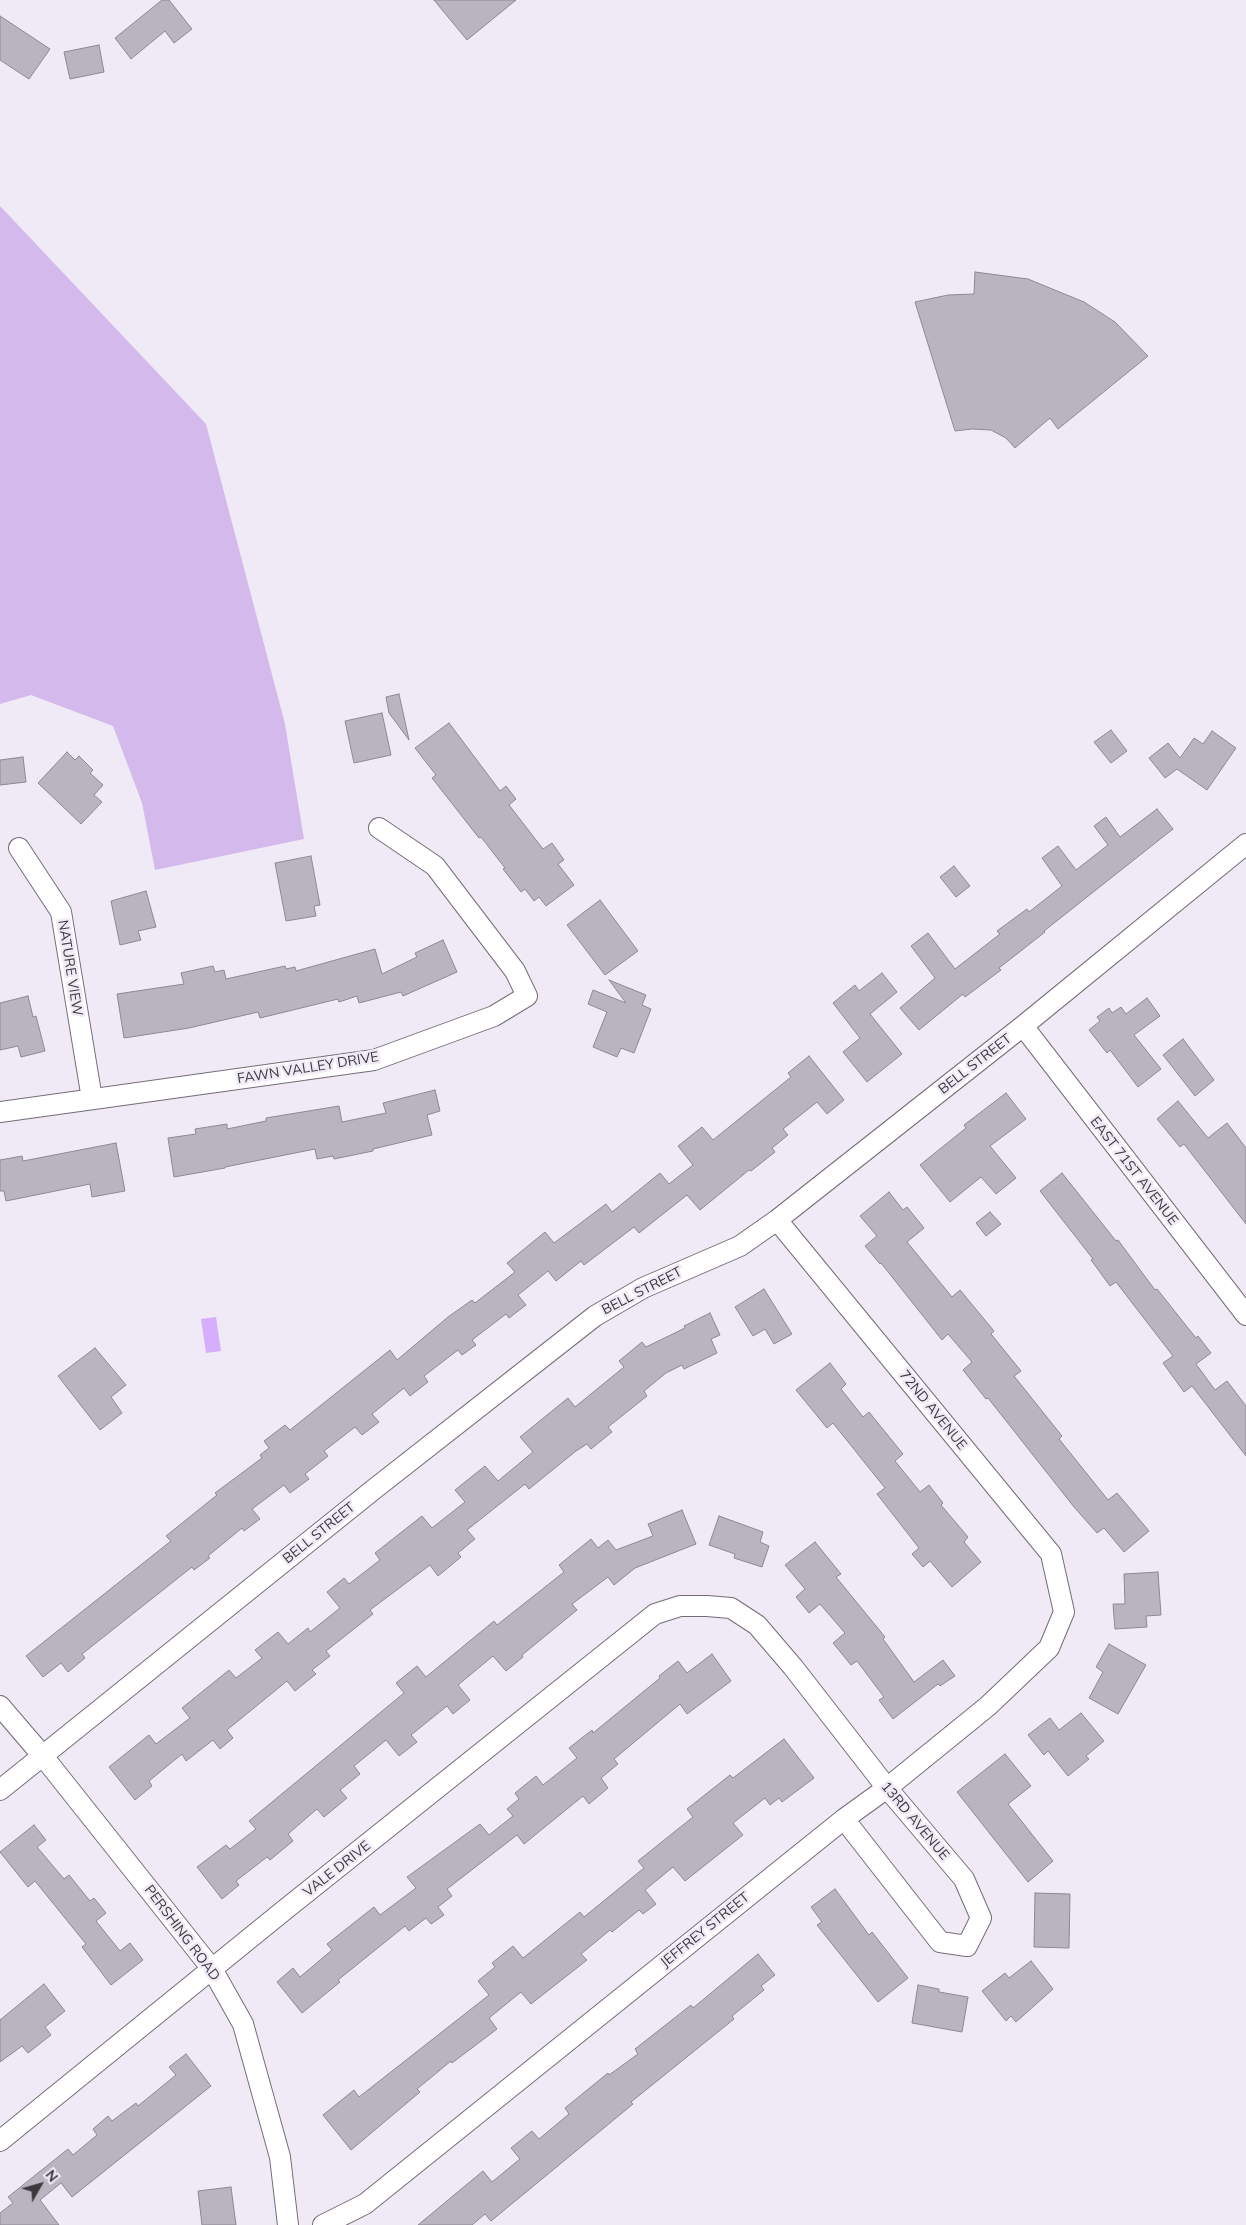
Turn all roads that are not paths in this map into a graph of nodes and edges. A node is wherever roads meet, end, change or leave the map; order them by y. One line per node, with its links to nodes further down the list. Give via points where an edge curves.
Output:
1 (379, 828): 5 (street, FAWN VALLEY DRIVE, via 435,866 515,971 528,996 494,1016 374,1060)
2 (1246, 844): 4 (street, BELL STREET)
3 (20, 848): 5 (street, NATURE VIEW, via 61,912)
4 (1023, 1026): 7 (street, BELL STREET); 8 (street, EAST 71ST AVENUE)
5 (92, 1099): 6 (street, FAWN VALLEY DRIVE)
6 (0, 1112)
7 (778, 1220): 10 (street, 72ND AVENUE, via 1051,1554); 12 (street, BELL STREET, via 740,1246 643,1288 595,1316)
8 (1246, 1315)
9 (680, 1606): 13 (street, 13RD AVENUE, via 731,1608 757,1625); 16 (street, VALE DRIVE, via 655,1614)
10 (1064, 1612): 13 (street, JEFFREY STREET, via 1049,1648 988,1706)
11 (0, 1706): 12 (street, PERSHING ROAD)
12 (42, 1755): 14 (street, BELL STREET); 16 (street, PERSHING ROAD)
13 (887, 1788): 15 (street, JEFFREY STREET); 15 (street, 13RD AVENUE, via 964,1880 981,1918 967,1946 940,1942)
14 (0, 1790)
15 (844, 1819): 19 (street, JEFFREY STREET, via 365,2204)
16 (212, 1969): 17 (street, VALE DRIVE); 18 (street, PERSHING ROAD, via 243,2024 280,2157)
17 (0, 2142)
18 (288, 2225)
19 (323, 2225)

